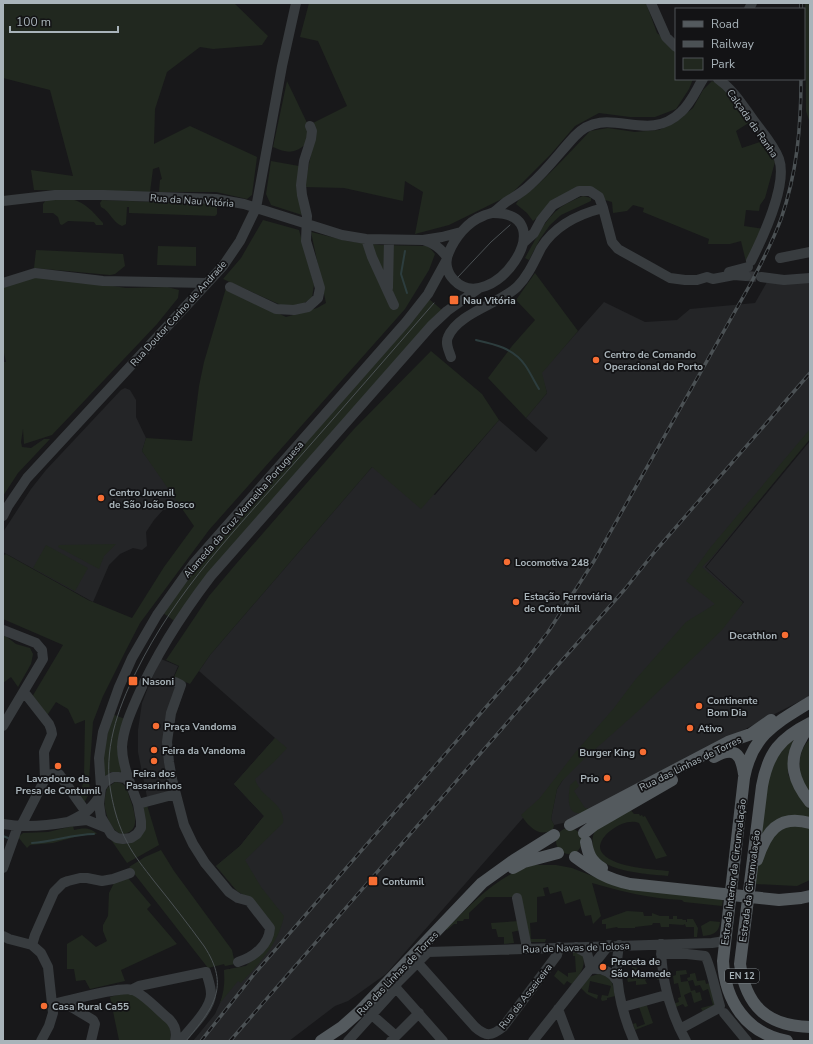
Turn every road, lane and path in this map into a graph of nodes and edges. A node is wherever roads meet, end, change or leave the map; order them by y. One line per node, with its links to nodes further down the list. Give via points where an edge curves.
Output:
1 (296, 3): 9 (street, Rua Doutor Corino de Andrade)
2 (651, 3): 3 (street, via 666,37)
3 (675, 46)
4 (702, 80): 7 (street, via 688,104 673,119 641,126 602,122 585,127)
5 (720, 80): 10 (street, Calçada da Ranha, via 734,93 770,142 780,161 780,177 774,206 748,268 734,275 713,279 670,278 618,249 612,242)
6 (310, 126): 14 (street, via 311,139 304,161 301,185)
7 (518, 195): 11 (street); 12 (street, via 513,206)
8 (3, 201): 9 (street, Rua da Nau Vitória, via 55,194 104,194 216,200)
9 (256, 208): 14 (street, Rua da Nau Vitória); 26 (street, Rua Doutor Corino de Andrade, via 240,241 223,266)
10 (604, 208): 13 (street, via 599,197 590,191 579,191 553,205); 31 (street, via 572,219 555,231 542,246 519,285 455,327 448,337 447,348)
11 (493, 213): 12 (street, via 503,213); 15 (street, via 479,218)
12 (516, 219): 13 (street, via 532,225); 19 (street, via 524,233)
13 (541, 220): 19 (street, via 534,233)
14 (308, 225): 16 (street, Rua da Nau Vitória); 27 (street, via 306,241 320,288 318,298 308,307 294,310 276,309)
15 (461, 232): 18 (street, Rua da Nau Vitória); 22 (street)
16 (366, 239): 17 (street, Rua da Nau Vitória); 29 (street)
17 (389, 240): 18 (street, Rua da Nau Vitória); 29 (street)
18 (423, 240): 22 (street, Rua da Nau Vitória, via 433,243)
19 (523, 243): 28 (street, via 509,270)
20 (810, 252): 21 (street)
21 (780, 258)
22 (447, 259): 28 (street, via 450,277 467,288); 43 (street, Alameda da Cruz Vermelha Portuguesa, via 428,294 406,322 194,564 157,615 128,666 103,732 99,758)
23 (761, 277): 24 (street, via 784,280)
24 (810, 278)
25 (3, 283): 26 (street, via 35,273 103,281)
26 (207, 283): 32 (street, Rua Doutor Corino de Andrade, via 32,473)
27 (230, 287)
28 (478, 289): 42 (street, Alameda da Cruz Vermelha Portuguesa, via 430,326 211,576 191,603 148,673 129,716 122,756)
29 (388, 291): 30 (street)
30 (394, 305)
31 (451, 357)
32 (3, 516)
33 (3, 630): 35 (street, via 36,643 42,650 43,659)
34 (175, 682): 44 (street, via 181,685 171,713 167,742)
35 (24, 692): 38 (street); 41 (street, via 51,729 52,734 44,752)
36 (810, 701): 40 (main road, Estrada Interior da Circunvalação / EN 12, via 773,726 760,739 748,760); 51 (main road, Rua das Linhas de Torres, via 780,715 751,734 708,753)
37 (810, 723): 60 (main road, Estrada da Circunvalação / EN 12, via 796,730 781,743 771,755 765,769)
38 (3, 726)
39 (810, 726): 45 (main road, via 796,749 793,764 796,780)
40 (744, 778): 55 (main road, Rua das Linhas de Torres, via 739,758 733,752 726,751 594,825); 68 (main road, Estrada Interior da Circunvalação / EN 12)
41 (45, 779): 47 (street, via 52,774 59,774); 52 (street)
42 (130, 783): 43 (street, via 125,778 109,779); 46 (street)
43 (100, 792): 47 (street, via 92,808); 53 (street, via 101,817)
44 (176, 794): 46 (street); 75 (street, via 184,825 206,863 229,892 249,901 270,928 270,935 262,946 248,958)
45 (810, 802)
46 (138, 804): 53 (street, via 141,828 137,834 126,839 117,838)
47 (86, 812): 48 (street)
48 (68, 822): 52 (street); 53 (street, via 87,820)
49 (810, 823): 60 (main road, via 796,820 780,824 767,836)
50 (3, 824): 52 (street)
51 (570, 825): 54 (main road, via 560,828); 55 (main road, via 578,828)
52 (20, 826): 58 (street)
53 (107, 828)
54 (554, 836): 56 (main road, via 553,845); 66 (main road, Rua das Linhas de Torres, via 497,871)
55 (585, 838): 57 (main road, via 583,851); 61 (main road, via 592,861 614,873)
56 (558, 853): 57 (main road, via 568,858); 66 (main road, Rua das Linhas de Torres, via 524,862)
57 (575, 857): 61 (main road, via 591,869 614,880 630,884)
58 (3, 868)
59 (130, 873): 69 (street, via 102,881 80,878 63,884 54,892)
60 (750, 884): 88 (main road, Estrada da Circunvalação / EN 12, via 740,964 747,992 759,1009 772,1019 786,1024)
61 (687, 887): 63 (main road, via 779,900)
62 (810, 889): 63 (main road)
63 (793, 896): 64 (main road)
64 (810, 896)
65 (517, 898): 73 (street)
66 (468, 900): 97 (main road, Rua das Linhas de Torres, via 360,1011)
67 (3, 936): 69 (street, via 9,940)
68 (725, 941): 74 (street, Rua de Navas de Tolosa); 92 (main road, Estrada Interior da Circunvalação / EN 12, via 724,972 731,999 752,1025)
69 (32, 945): 82 (street, via 48,967 52,1001)
70 (614, 945): 71 (street, Rua de Navas de Tolosa); 74 (street, Rua de Navas de Tolosa); 77 (street); 78 (street)
71 (572, 946): 72 (street, Rua de Navas de Tolosa); 77 (street, via 587,953)
72 (559, 947): 73 (street, Rua de Navas de Tolosa); 76 (street, Rua da Asseiceira, via 557,955 503,1027 495,1033 487,1034 476,1027)
73 (527, 948): 76 (street, Rua de Navas de Tolosa, via 428,952)
74 (661, 949): 81 (street); 85 (street, via 705,956 708,959)
75 (238, 962)
76 (417, 962): 79 (street, via 397,983)
77 (591, 969): 78 (street, via 611,972); 84 (street)
78 (617, 981): 83 (street)
79 (396, 988): 86 (street); 87 (street)
80 (132, 990): 82 (street, via 118,990); 95 (street, via 173,1024); 96 (street, via 139,986 206,972 211,990 209,1004)
81 (666, 995): 83 (street); 90 (street)
82 (58, 1003): 93 (street); 94 (street, via 93,1020 95,1024)
83 (623, 1006): 102 (street)
84 (558, 1010): 100 (street); 101 (street)
85 (720, 1010): 90 (street); 103 (street)
86 (419, 1013): 91 (street); 99 (street)
87 (372, 1015): 91 (street); 98 (street)
88 (810, 1027)
89 (810, 1032): 92 (main road, via 790,1033)
90 (683, 1034)
91 (394, 1039)
92 (780, 1040)
93 (41, 1041)
94 (92, 1041)
95 (176, 1041)
96 (180, 1041)
97 (321, 1041)
98 (348, 1041)
99 (443, 1041)
100 (533, 1041)
101 (570, 1041)
102 (634, 1041)
103 (747, 1041)

